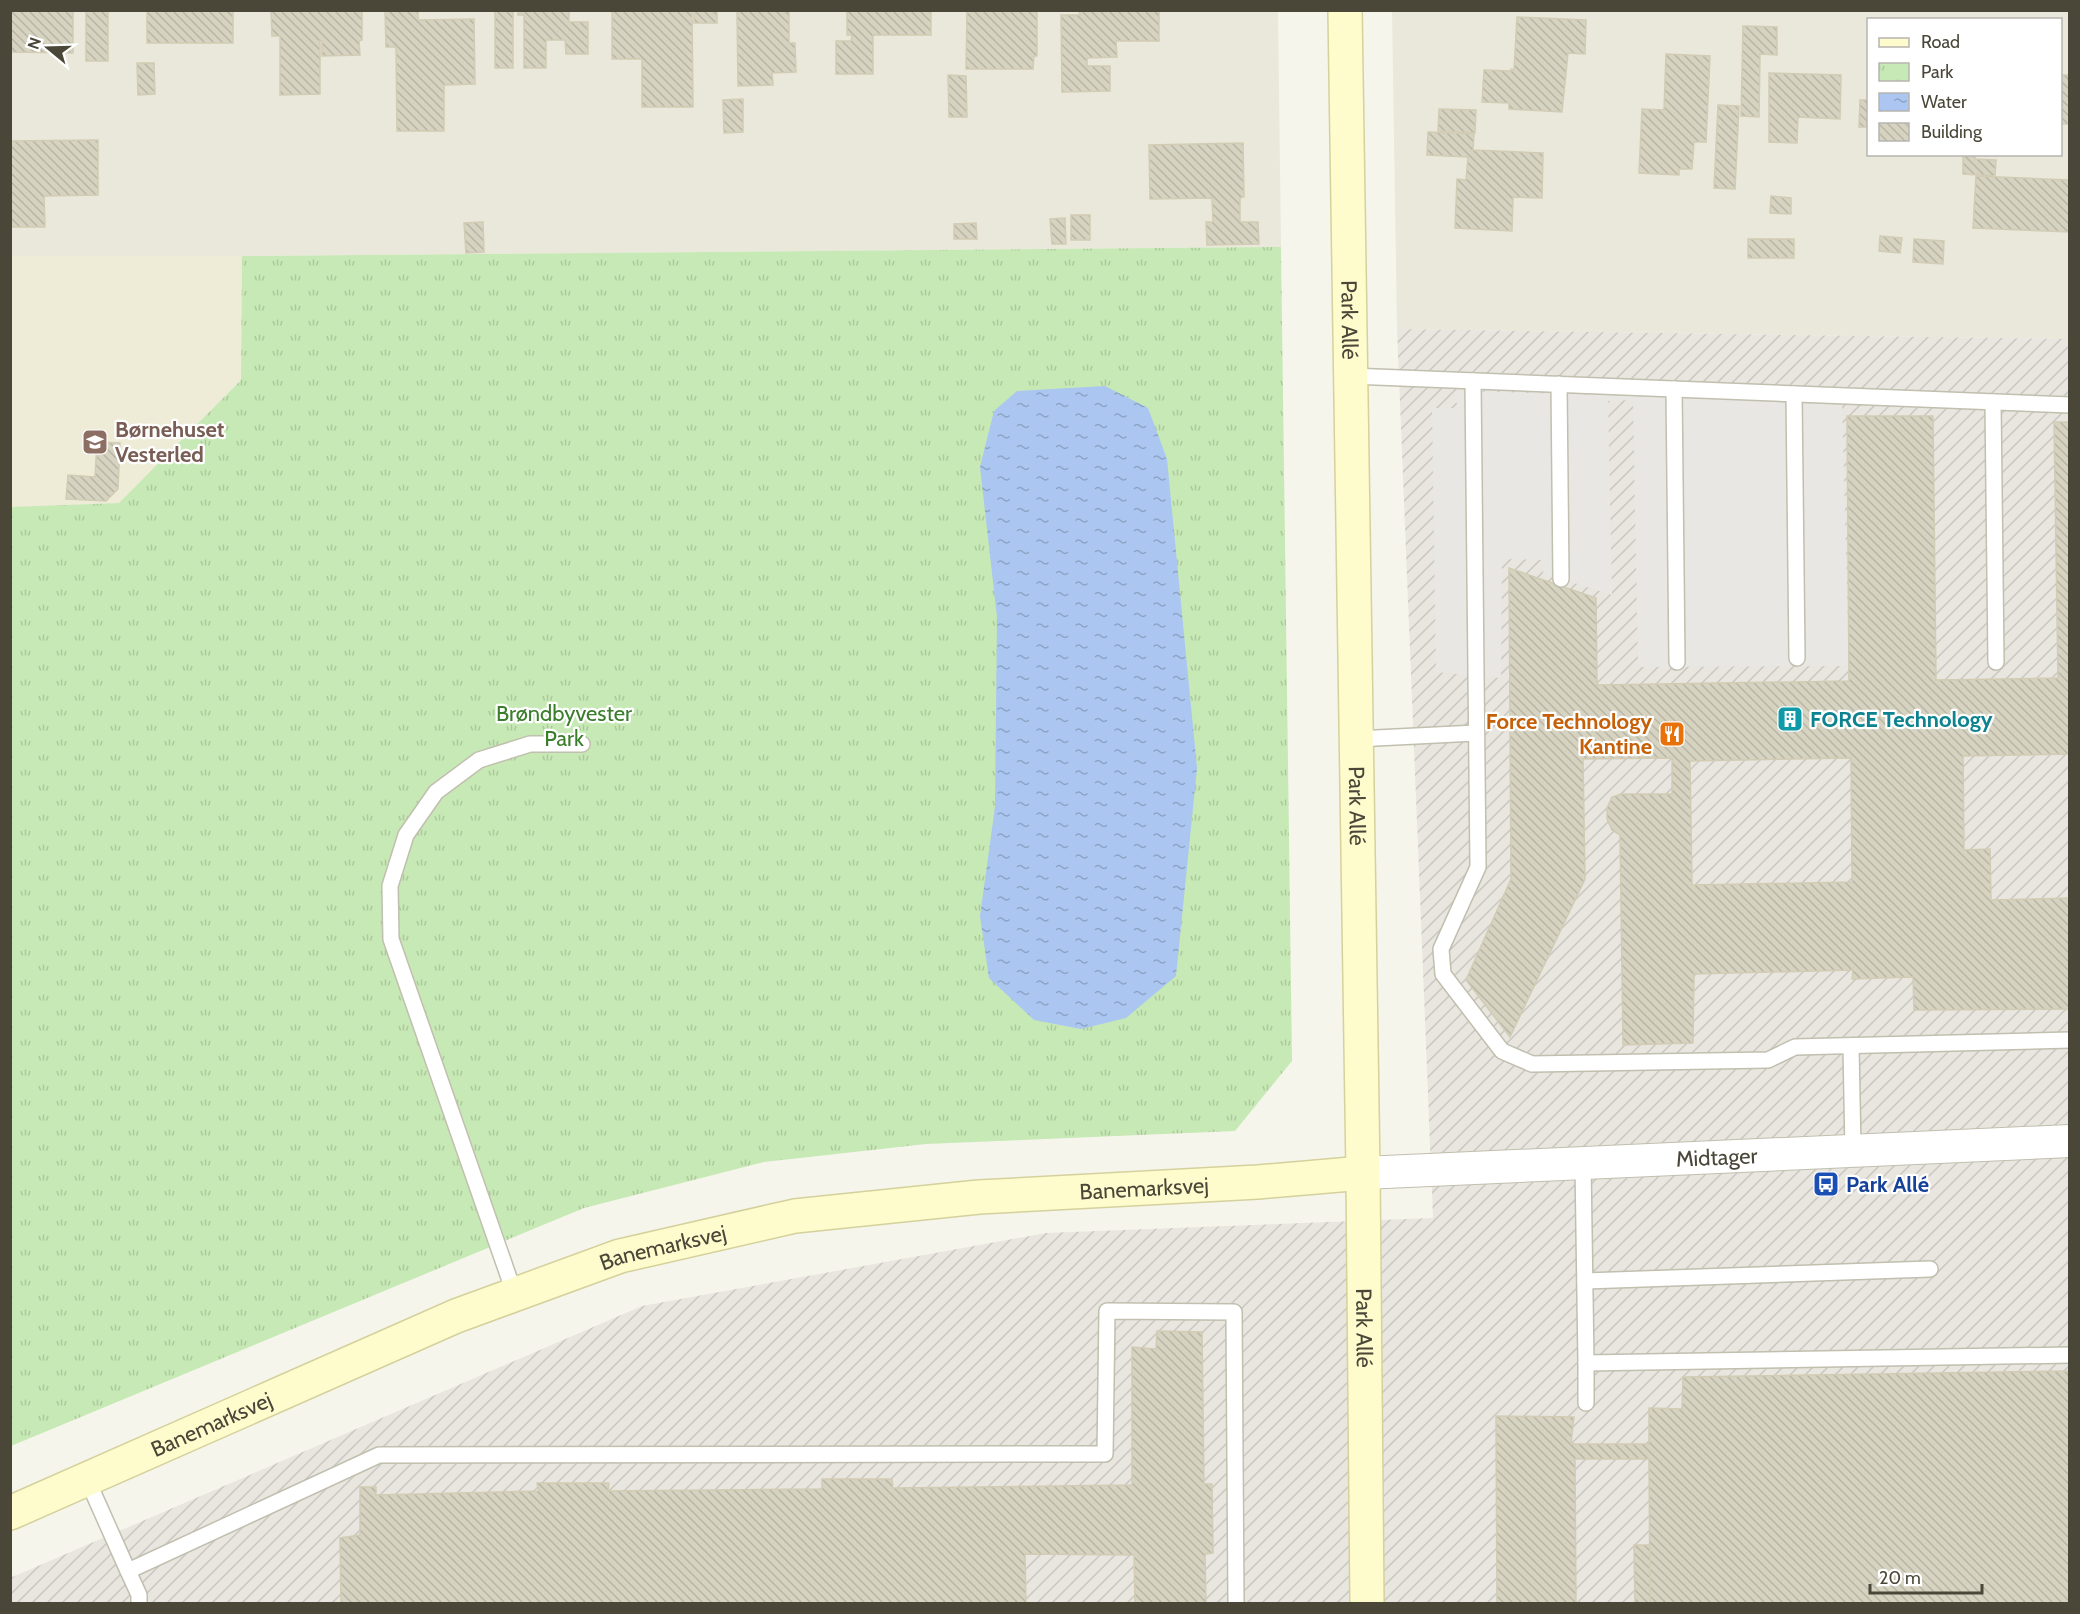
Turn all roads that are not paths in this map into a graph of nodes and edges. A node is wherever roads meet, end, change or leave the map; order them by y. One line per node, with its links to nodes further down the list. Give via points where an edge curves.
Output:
1 (1345, 10): 2 (street, Park Allé)
2 (1351, 376): 3 (lane); 14 (street, Park Allé)
3 (1473, 381): 4 (lane); 13 (lane)
4 (1559, 384): 5 (lane); 9 (lane)
5 (1674, 389): 6 (lane); 11 (lane)
6 (1794, 394): 7 (lane); 10 (lane)
7 (1993, 402): 8 (lane); 12 (lane)
8 (2070, 405)
9 (1561, 579)
10 (1797, 658)
11 (1677, 662)
12 (1996, 662)
13 (1476, 733): 14 (lane); 17 (lane, via 1478,867 1441,949 1443,974 1502,1051 1532,1064 1568,1064 1768,1060 1795,1047)
14 (1356, 739): 21 (street, Park Allé)
15 (582, 744): 24 (lane, via 530,744 479,760 436,792 406,835 390,886 391,939)
16 (2070, 1040): 17 (lane)
17 (1851, 1046): 19 (lane)
18 (2070, 1141): 19 (street, Midtager)
19 (1854, 1150): 20 (street, Midtager)
20 (1583, 1163): 21 (street, Midtager); 23 (lane)
21 (1363, 1173): 24 (street, Banemarksvej, via 979,1197 795,1216 620,1256); 33 (street, Park Allé)
22 (1930, 1269): 23 (lane)
23 (1585, 1281): 26 (lane)
24 (515, 1294): 28 (street, Banemarksvej, via 456,1316)
25 (2070, 1355): 26 (lane)
26 (1586, 1363): 27 (lane)
27 (1586, 1403)
28 (87, 1479): 29 (street, Banemarksvej); 30 (lane)
29 (10, 1513)
30 (128, 1571): 31 (lane); 32 (lane, via 379,1455 1105,1454 1107,1311 1234,1312)
31 (139, 1604)
32 (1236, 1604)
33 (1367, 1604)

